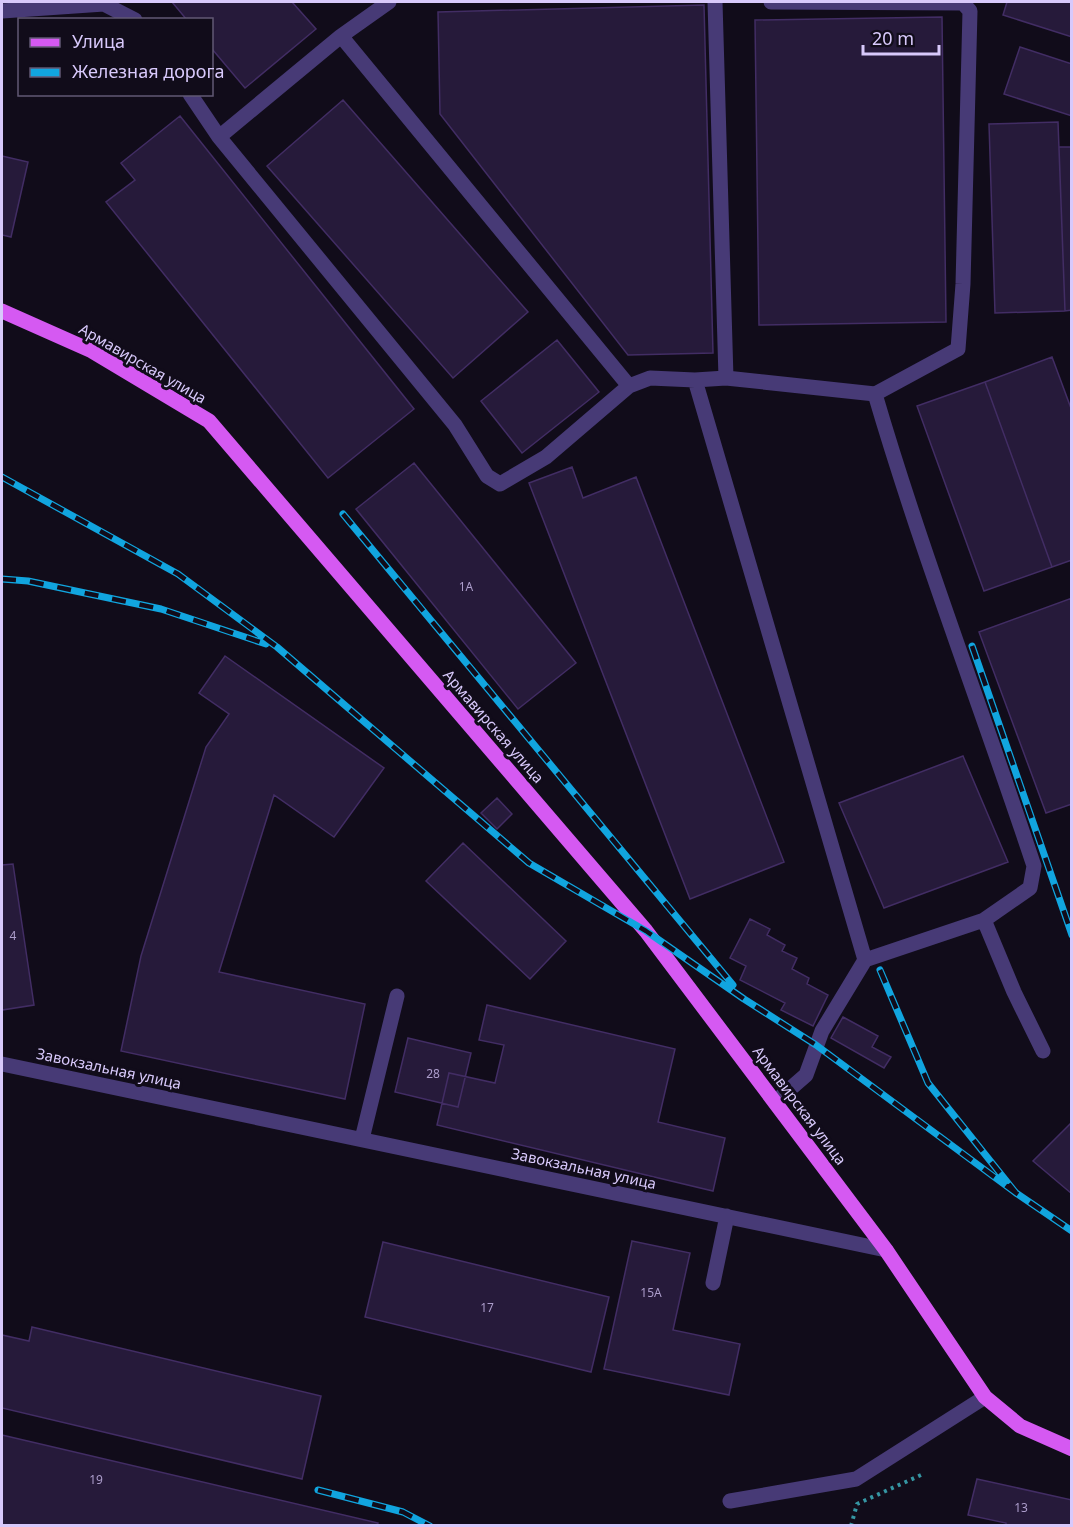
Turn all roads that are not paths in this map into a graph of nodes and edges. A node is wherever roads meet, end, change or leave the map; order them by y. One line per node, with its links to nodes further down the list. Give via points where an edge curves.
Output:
1 (389, 2): 6 (street)
2 (715, 2): 10 (street)
3 (771, 2): 13 (street, via 963,3 970,11 958,349)
4 (2, 11): 5 (street, via 104,4)
5 (131, 18)
6 (341, 36): 8 (street); 12 (street)
7 (190, 96): 8 (street)
8 (219, 137): 12 (street, via 455,425 487,476 500,484 546,457)
9 (2, 311): 19 (main road, Армавирская улица, via 93,351 209,421 646,931)
10 (726, 378): 11 (street); 13 (street)
11 (695, 380): 12 (street, via 650,378); 15 (street)
12 (630, 386)
13 (875, 394): 14 (street, via 902,488 1034,866 1030,888)
14 (984, 920): 15 (street); 17 (street)
15 (865, 960): 19 (street, via 822,1031 806,1075)
16 (398, 996): 20 (street)
17 (1043, 1051)
18 (2, 1064): 20 (street, Завокзальная улица)
19 (775, 1102): 22 (main road, Армавирская улица)
20 (362, 1139): 21 (street, Завокзальная улица)
21 (727, 1216): 22 (street, Завокзальная улица); 23 (street)
22 (886, 1250): 24 (main road)
23 (713, 1283)
24 (985, 1397): 25 (main road, via 1020,1426); 26 (street, via 856,1479)
25 (1071, 1449)
26 (730, 1501)

